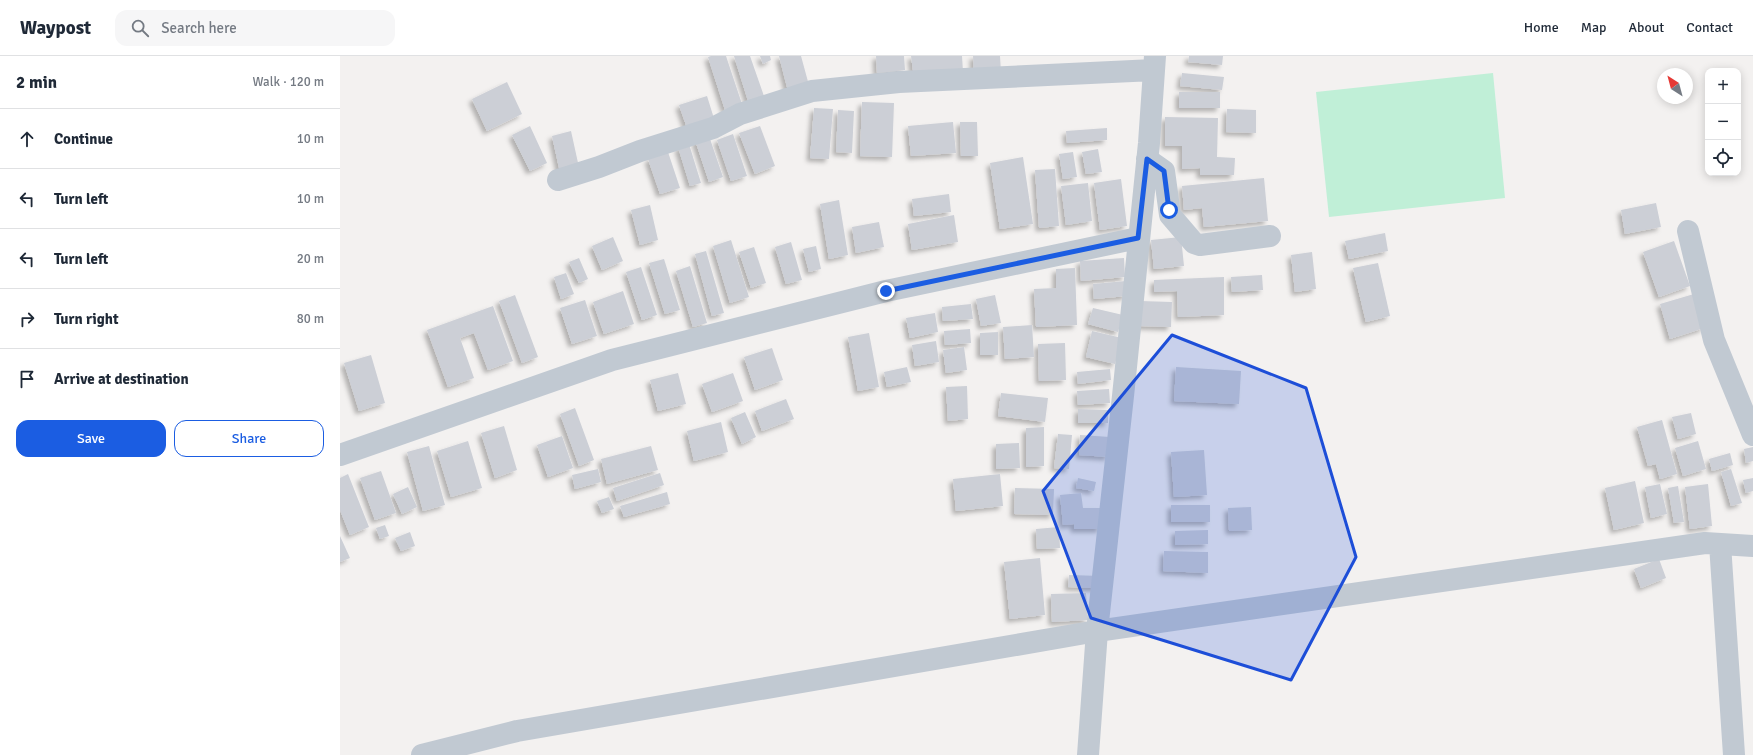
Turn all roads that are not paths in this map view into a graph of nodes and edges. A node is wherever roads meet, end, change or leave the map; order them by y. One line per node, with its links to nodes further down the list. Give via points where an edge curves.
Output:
1 (1155, 63): 2 (street); 3 (street, via 812,91 740,114 713,128)
2 (1147, 159): 5 (street, via 1164,171 1170,215 1194,243 1200,245); 6 (street)
3 (558, 180)
4 (1688, 231): 7 (street, via 1714,340)
5 (1270, 236)
6 (1138, 238): 8 (street, via 886,291 612,360); 11 (street)
7 (1753, 435)
8 (340, 455)
9 (1720, 544): 10 (street); 11 (street, via 1705,543); 14 (street)
10 (1753, 546)
11 (1097, 631): 12 (street, via 517,731); 13 (street)
12 (422, 755)
13 (1088, 755)
14 (1734, 755)

